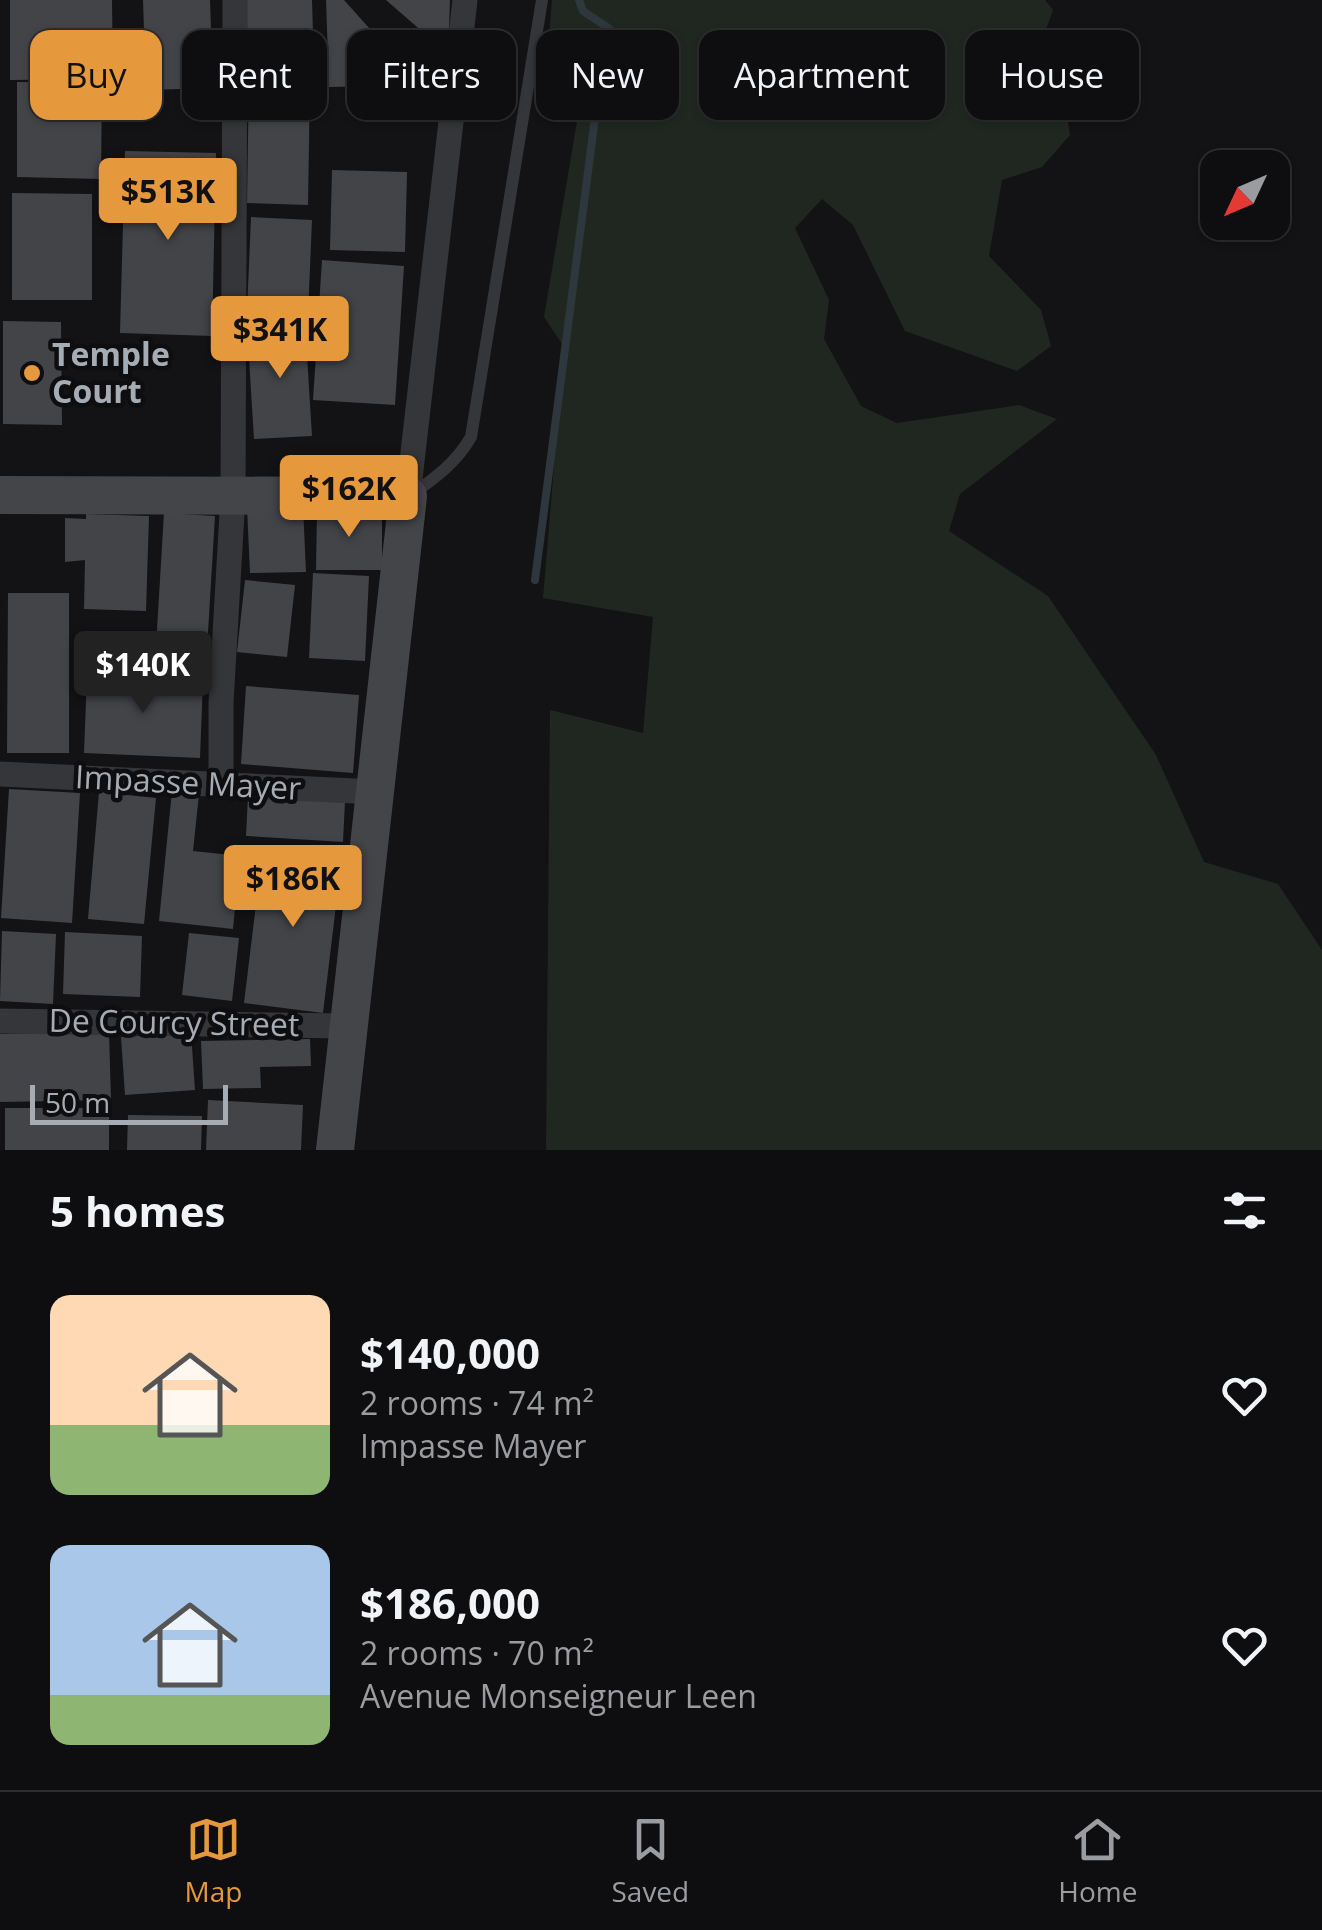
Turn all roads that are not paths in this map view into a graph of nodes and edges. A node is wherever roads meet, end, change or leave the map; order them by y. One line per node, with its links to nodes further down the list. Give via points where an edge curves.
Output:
1 (236, 0): 5 (street)
2 (464, 0): 6 (street)
3 (542, 0): 6 (lane, via 471,437 439,476)
4 (0, 495): 5 (main road)
5 (233, 496): 6 (main road); 8 (street)
6 (408, 496): 9 (main road)
7 (0, 774): 8 (street, Impasse Mayer)
8 (221, 785): 9 (street, Impasse Mayer)
9 (376, 792): 11 (main road)
10 (0, 1021): 11 (street, De Courcy Street)
11 (348, 1026): 12 (main road)
12 (335, 1150)

